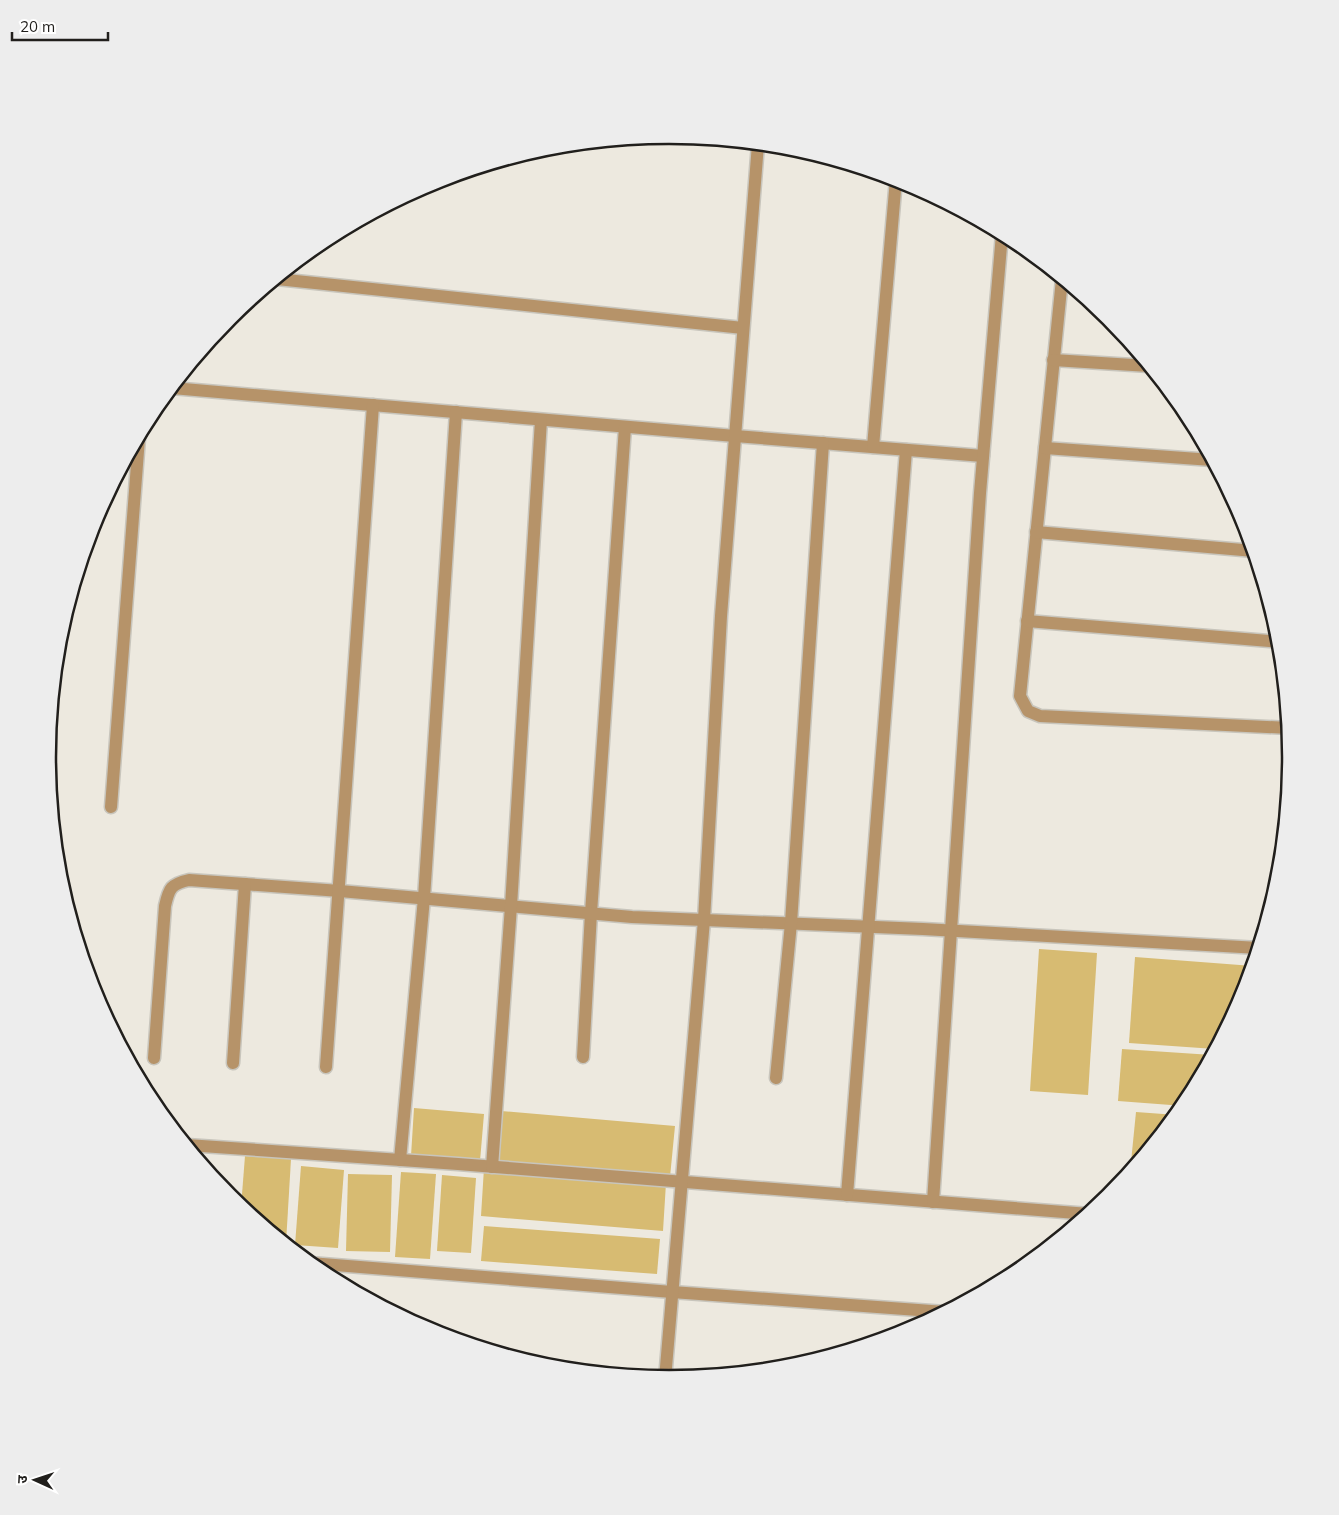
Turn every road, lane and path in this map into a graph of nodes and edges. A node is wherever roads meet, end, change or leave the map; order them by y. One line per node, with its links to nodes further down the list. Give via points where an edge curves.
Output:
1 (757, 150): 6 (street)
2 (895, 188): 16 (street)
3 (1001, 242): 20 (street)
4 (285, 280): 6 (street)
5 (1061, 286): 7 (street)
6 (743, 328): 14 (street)
7 (1054, 360): 8 (street); 17 (street)
8 (1141, 365)
9 (180, 389): 10 (street)
10 (373, 405): 11 (street); 29 (street)
11 (456, 412): 12 (street); 30 (street)
12 (542, 420): 13 (street); 31 (street)
13 (625, 427): 14 (street); 32 (street)
14 (735, 436): 15 (street); 33 (street)
15 (823, 443): 16 (street); 34 (street)
16 (873, 447): 18 (street)
17 (1044, 448): 21 (street); 22 (street)
18 (906, 450): 20 (street); 35 (street)
19 (138, 451): 27 (street)
20 (984, 456): 36 (street)
21 (1206, 460)
22 (1036, 532): 23 (street); 24 (street)
23 (1246, 550)
24 (1027, 621): 25 (street); 26 (street, via 1020,696 1028,711 1040,716)
25 (1272, 641)
26 (1282, 728)
27 (110, 807)
28 (245, 884): 29 (street); 39 (street, via 189,880 175,883 168,892); 40 (street)
29 (340, 890): 30 (street); 41 (street)
30 (424, 898): 31 (street); 44 (street)
31 (511, 906): 32 (street); 45 (street)
32 (591, 913): 33 (street); 38 (street)
33 (704, 920): 34 (street); 46 (street)
34 (792, 923): 35 (street); 42 (street)
35 (869, 927): 36 (street); 47 (street)
36 (951, 931): 37 (street); 48 (street)
37 (1252, 948)
38 (583, 1057)
39 (154, 1058)
40 (233, 1064)
41 (326, 1067)
42 (776, 1078)
43 (195, 1146): 44 (street)
44 (400, 1160): 45 (street)
45 (492, 1166): 46 (street)
46 (682, 1182): 47 (street); 51 (street)
47 (847, 1195): 48 (street)
48 (933, 1202): 49 (street)
49 (1080, 1213)
50 (325, 1264): 51 (street)
51 (672, 1292): 52 (street); 53 (street)
52 (934, 1311)
53 (666, 1371)

